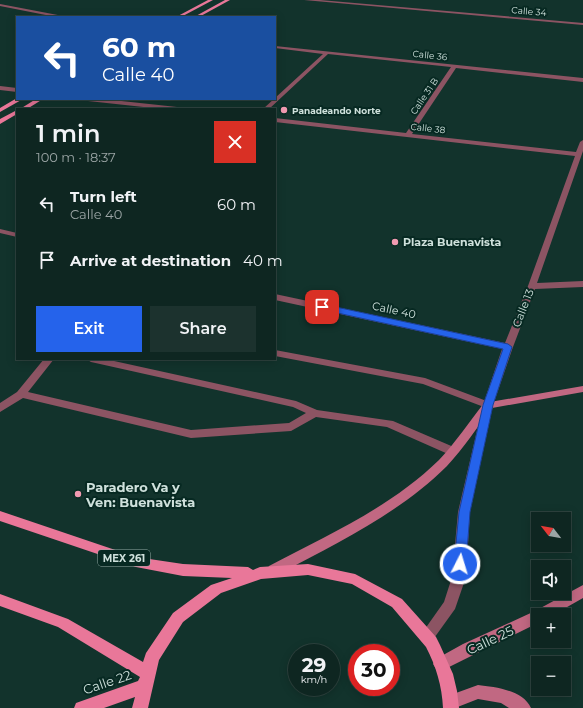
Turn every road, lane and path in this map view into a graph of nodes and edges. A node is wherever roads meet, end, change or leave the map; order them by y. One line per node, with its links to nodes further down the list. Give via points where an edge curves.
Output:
1 (211, 0): 6 (main road)
2 (228, 0): 7 (main road)
3 (306, 0): 8 (street, Calle 34)
4 (0, 5): 5 (street)
5 (58, 16)
6 (180, 16)
7 (198, 16)
8 (583, 24)
9 (276, 47): 10 (street, Calle 36)
10 (327, 52): 11 (street, Calle 36); 19 (street)
11 (455, 66): 12 (street, Calle 36); 27 (street, Calle 31 B)
12 (583, 80)
13 (0, 88): 14 (street)
14 (16, 90)
15 (18, 100): 23 (main road)
16 (38, 100): 20 (main road)
17 (97, 100): 21 (street)
18 (276, 100): 22 (street)
19 (276, 100)
20 (25, 108)
21 (168, 108)
22 (267, 108)
23 (0, 110)
24 (16, 113): 26 (main road)
25 (276, 120): 27 (street, Calle 38)
26 (0, 122)
27 (408, 135): 29 (street, Calle 38)
28 (583, 142): 29 (street, Calle 13)
29 (578, 154): 33 (street, Calle 13)
30 (0, 231): 31 (street)
31 (16, 235)
32 (583, 284): 33 (street)
33 (532, 286): 35 (street, Calle 13)
34 (276, 297): 35 (street, Calle 40)
35 (508, 347): 41 (street, Calle 13)
36 (276, 353): 41 (street, via 425,381)
37 (48, 360): 40 (street)
38 (96, 360): 43 (street, via 296,404)
39 (583, 389): 41 (main road)
40 (21, 394): 42 (street); 43 (street, via 191,434 291,427)
41 (488, 405): 44 (main road); 52 (street, Calle 13, via 464,512 459,577 450,605)
42 (0, 408)
43 (314, 413): 44 (street, via 389,424)
44 (452, 450): 46 (main road, via 437,468 401,499)
45 (0, 516): 47 (main road, MEX 261, via 136,562 183,570)
46 (274, 570): 47 (main road); 52 (main road, via 318,570 360,581 399,604)
47 (254, 574): 54 (main road, via 230,582 188,608 157,648)
48 (583, 591): 50 (main road, Calle 25)
49 (0, 600): 54 (main road, via 63,623)
50 (552, 608)
51 (531, 619): 53 (main road, Calle 25)
52 (427, 636): 53 (main road)
53 (441, 664): 55 (main road)
54 (145, 680): 56 (main road, Calle 22); 57 (main road)
55 (451, 705): 58 (main road, via 478,692 504,696)
56 (82, 708)
57 (140, 708)
58 (523, 708)

